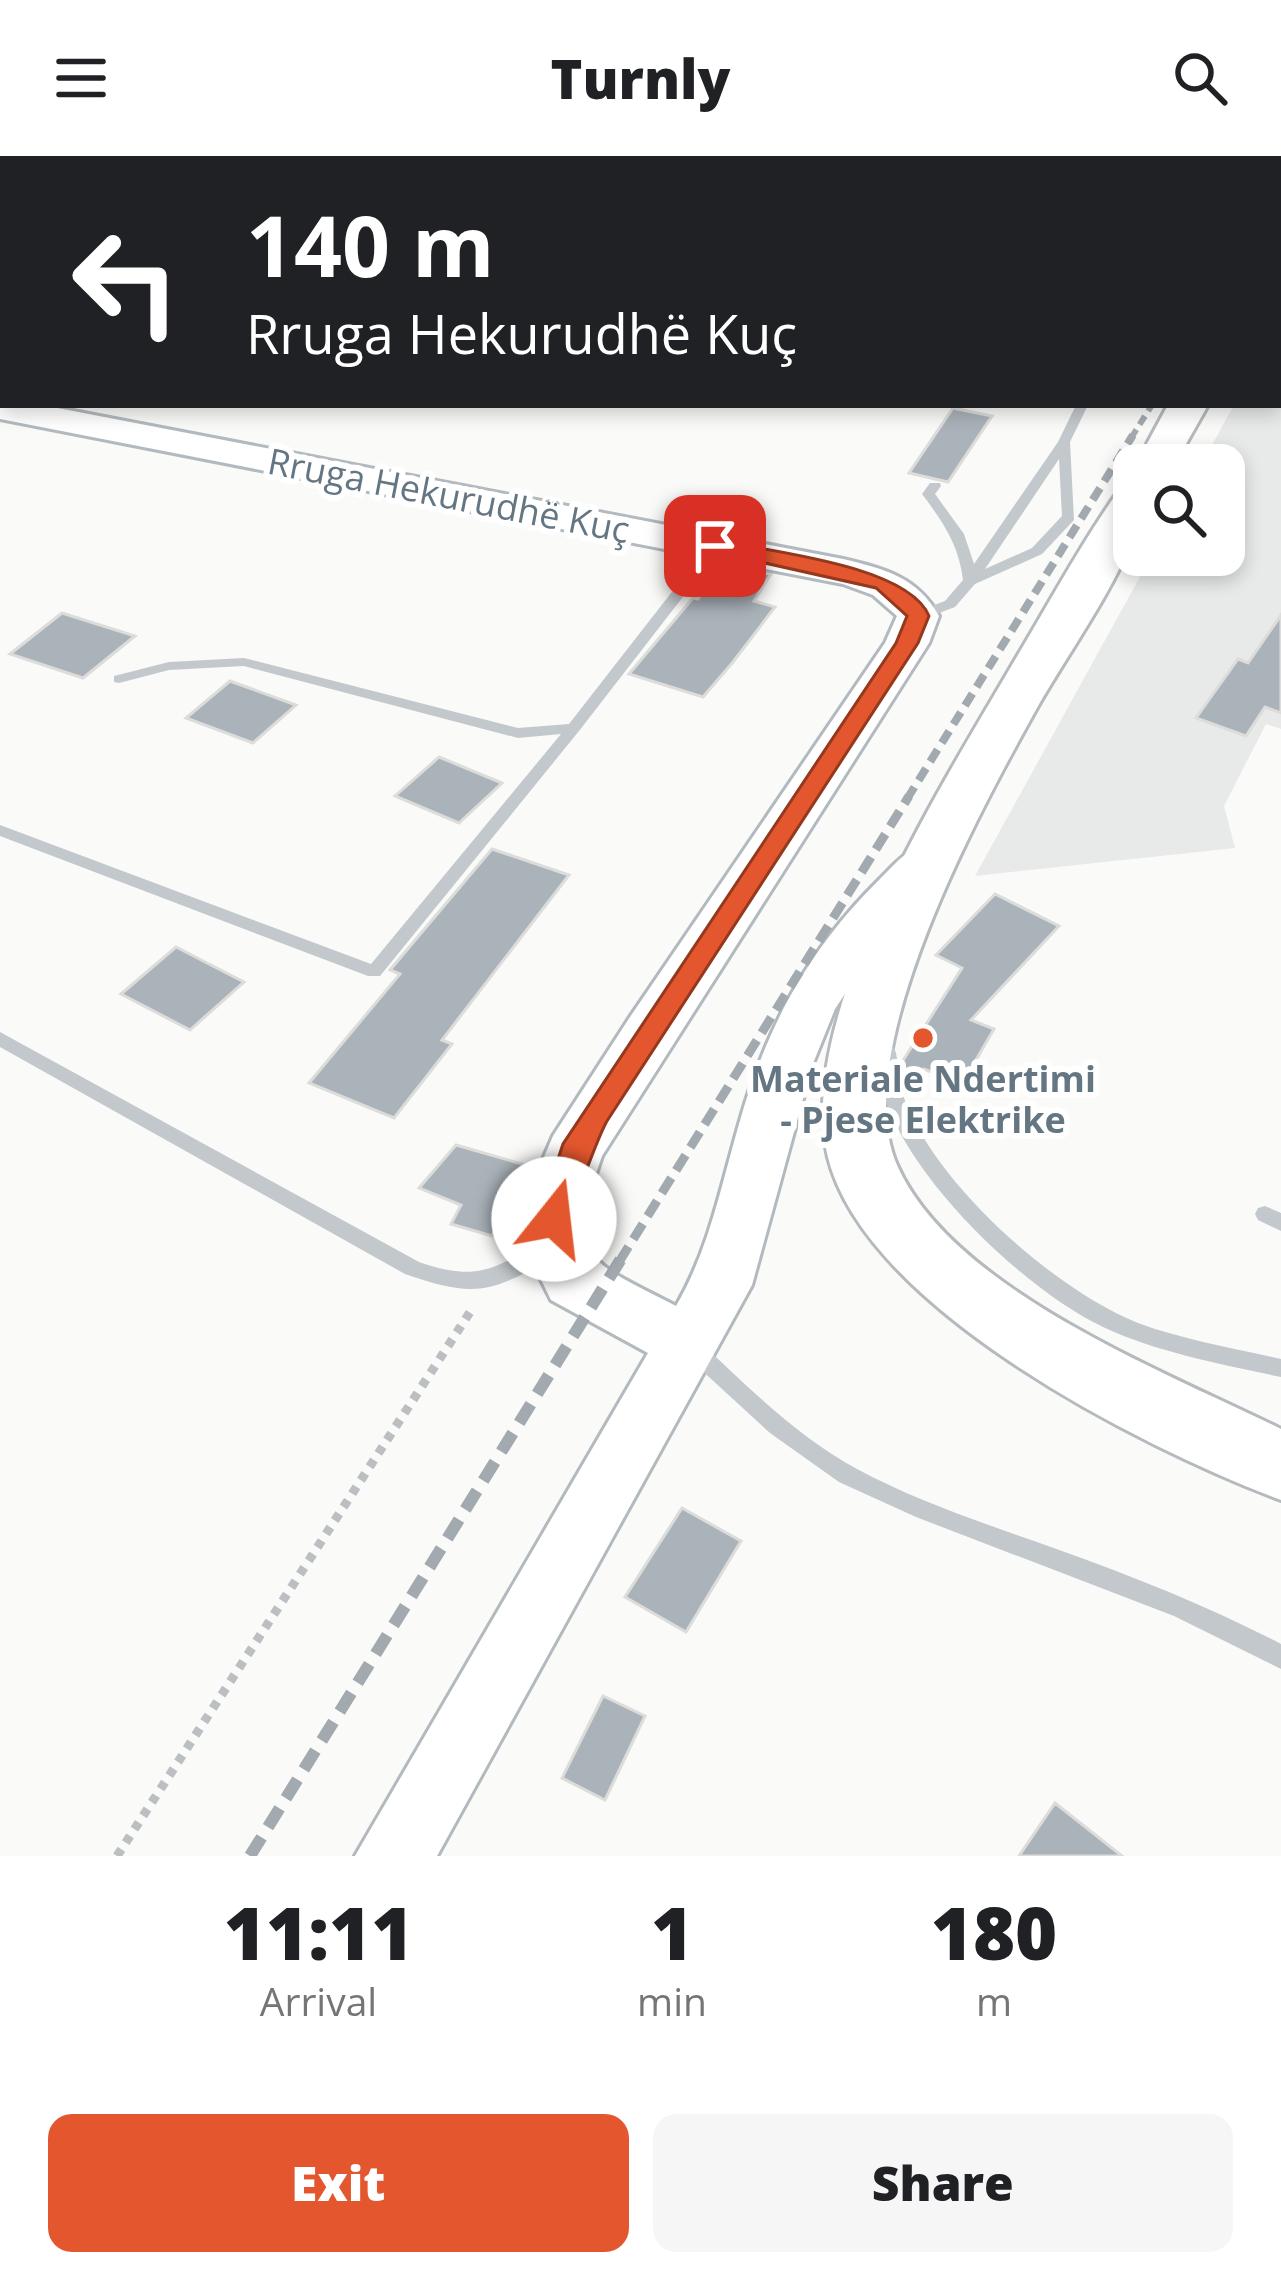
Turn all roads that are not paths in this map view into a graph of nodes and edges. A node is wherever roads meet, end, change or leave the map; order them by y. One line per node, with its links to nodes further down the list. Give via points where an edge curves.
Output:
1 (0, 408): 8 (street, Rruga Hekurudhë Kuç)
2 (1081, 408): 4 (lane)
3 (1185, 408): 5 (main road)
4 (1064, 442): 9 (lane); 9 (lane, via 1069,517 1037,550)
5 (1166, 444)
6 (935, 486): 9 (lane, via 928,494 956,528)
7 (1113, 536): 14 (main road)
8 (715, 546): 10 (street, Rruga Hekurudhë Kuç, via 883,584); 12 (lane)
9 (970, 581): 10 (lane, via 950,604)
10 (918, 616): 17 (street, via 574,1152 554,1219)
11 (119, 679): 12 (lane, via 190,663 244,662 518,733)
12 (574, 728): 13 (lane, via 374,972)
13 (0, 830)
14 (930, 859): 16 (main road); 18 (street, via 852,938 804,1018 740,1236)
15 (0, 1039): 17 (lane, via 448,1282 489,1283)
16 (858, 1047): 19 (lane, via 887,1053 895,1100 968,1211 1049,1280 1088,1309 1160,1337); 20 (main road, via 851,1080 857,1146 897,1220 932,1259 1042,1345)
17 (556, 1246): 18 (street, via 573,1282)
18 (685, 1341): 21 (lane, via 773,1426 871,1487 1083,1567); 22 (street)
19 (1281, 1368)
20 (1281, 1466)
21 (1281, 1657)
22 (394, 1856)

